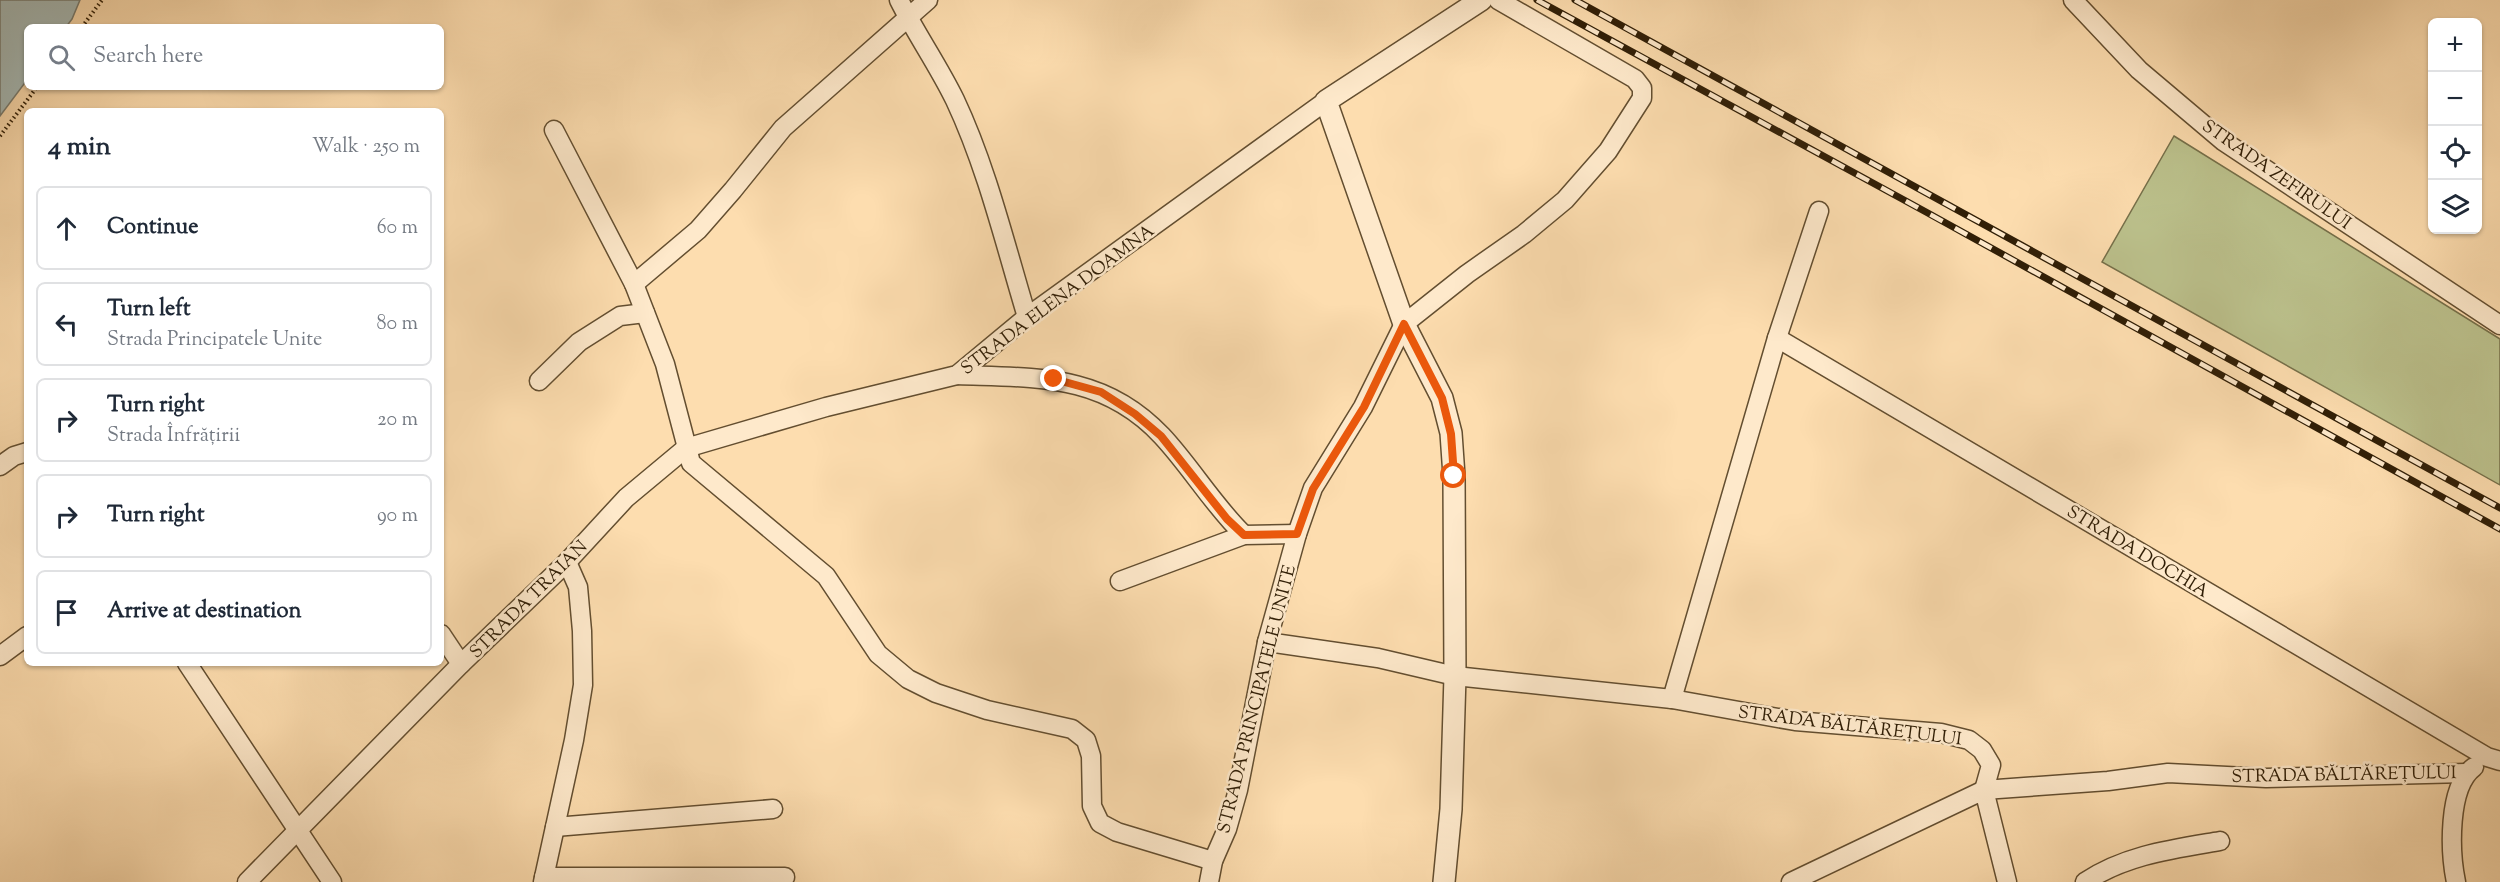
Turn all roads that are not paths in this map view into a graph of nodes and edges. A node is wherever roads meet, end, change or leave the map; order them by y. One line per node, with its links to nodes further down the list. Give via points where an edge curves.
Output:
1 (898, 0): 6 (street)
2 (928, 0): 6 (street)
3 (1480, 0): 7 (street)
4 (1498, 0): 13 (street, via 1635,79 1642,87 1642,98 1608,151 1564,200)
5 (2073, 0): 14 (street, STRADA ZEFIRULUI, via 2139,70 2223,141)
6 (907, 17): 10 (street, via 783,128 698,230); 12 (street, via 936,64 972,141)
7 (1326, 100): 12 (street, STRADA ELENA DOAMNA); 13 (street)
8 (554, 130): 10 (street)
9 (1819, 211): 15 (street)
10 (634, 284): 11 (street)
11 (645, 313): 17 (street, via 620,316 579,342); 18 (street, via 665,364)
12 (1027, 317): 16 (street, STRADA ELENA DOAMNA)
13 (1404, 324): 21 (street, STRADA PRINCIPATELE UNITE, via 1364,407 1313,489); 31 (street, via 1442,398 1451,434)
14 (2500, 325)
15 (1777, 338): 32 (street); 33 (street, STRADA DOCHIA)
16 (957, 375): 18 (street, STRADA ELENA DOAMNA, via 826,407); 22 (street, via 1054,379 1101,392 1161,436)
17 (539, 381)
18 (686, 448): 23 (street, STRADA TRAIAN, via 626,498); 40 (street, via 691,463 699,471 826,576 878,654 908,679 987,710 1072,729 1086,740 1092,806 1100,824)
19 (24, 453): 20 (street)
20 (0, 466)
21 (1297, 534): 22 (street); 27 (street, STRADA PRINCIPATELE UNITE)
22 (1244, 535): 24 (street)
23 (567, 562): 29 (street, STRADA TRAIAN); 37 (street, via 578,587 583,685)
24 (1120, 581)
25 (24, 638): 28 (street)
26 (444, 638): 29 (street)
27 (1267, 642): 31 (street, STRADA BĂLTĂREȚULUI, via 1378,658); 40 (street, STRADA PRINCIPATELE UNITE, via 1238,790)
28 (0, 656)
29 (461, 664): 38 (street, STRADA TRAIAN)
30 (189, 666): 38 (street)
31 (1455, 676): 32 (street, STRADA BĂLTĂREȚULUI); 46 (street, via 1451,809)
32 (1672, 699): 35 (street, STRADA BĂLTĂREȚULUI, via 1795,721 1969,740 1982,750 1991,765)
33 (2494, 759): 34 (street)
34 (2466, 772): 35 (street, STRADA BĂLTĂREȚULUI, via 2266,778 2168,773); 50 (street, via 2452,827)
35 (1984, 789): 47 (street); 48 (street)
36 (773, 809): 37 (street)
37 (555, 827): 42 (street)
38 (298, 830): 43 (street, STRADA TRAIAN); 44 (street)
39 (2220, 841): 49 (street, via 2147,854 2104,869)
40 (1213, 861): 45 (street, STRADA PRINCIPATELE UNITE)
41 (785, 877): 42 (street)
42 (543, 880)
43 (247, 882)
44 (332, 882)
45 (1209, 882)
46 (1444, 882)
47 (1791, 882)
48 (2007, 882)
49 (2085, 882)
50 (2456, 882)

